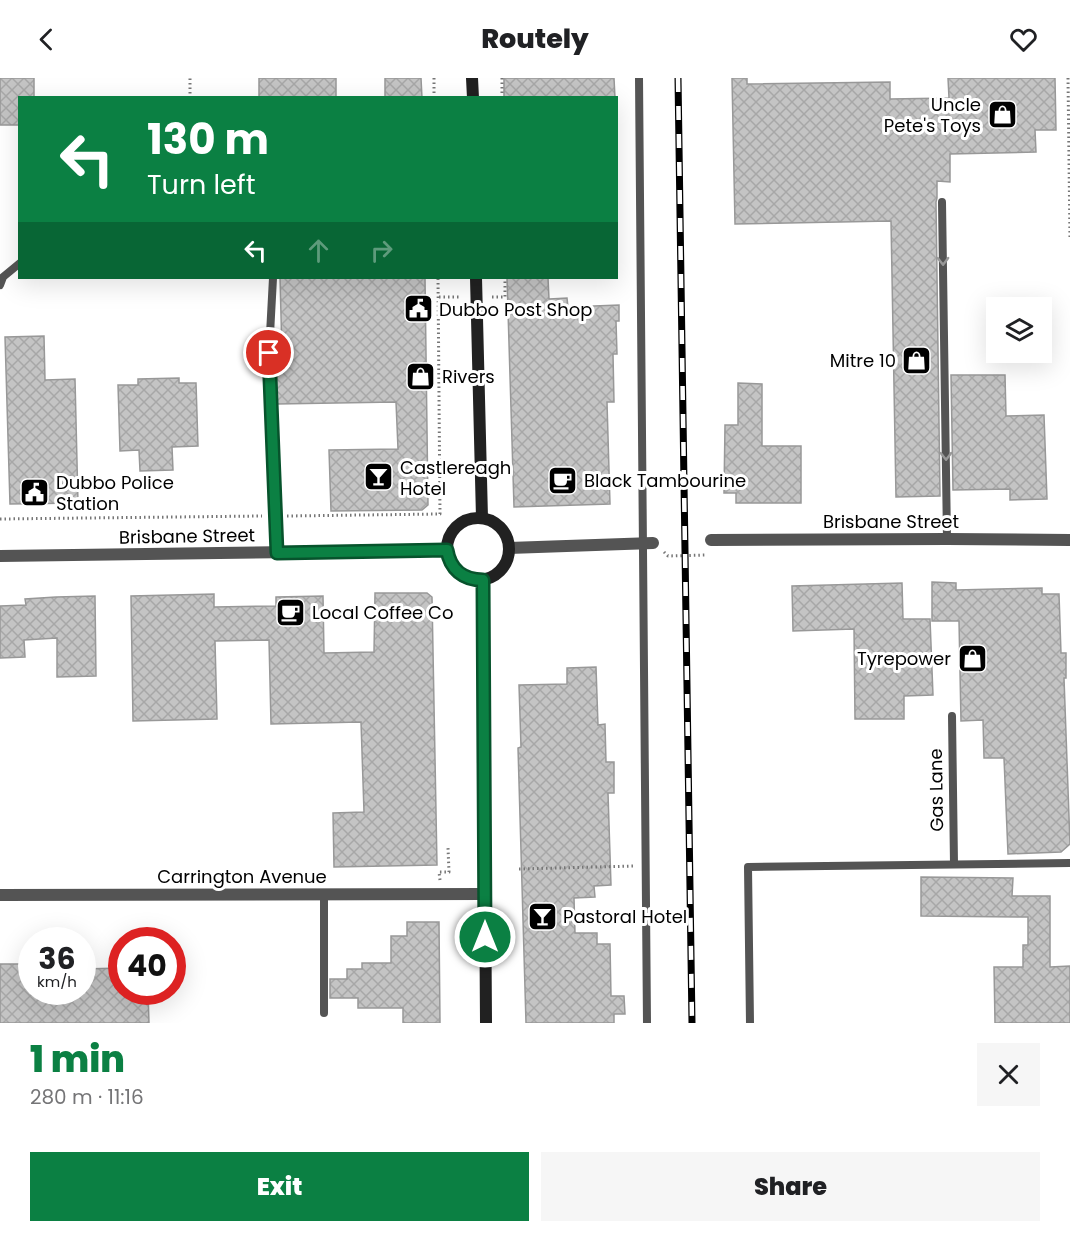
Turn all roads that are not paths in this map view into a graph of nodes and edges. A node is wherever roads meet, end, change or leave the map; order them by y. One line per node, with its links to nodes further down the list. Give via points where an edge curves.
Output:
1 (472, 78): 3 (street)
2 (639, 78): 13 (lane)
3 (473, 96)
4 (942, 202): 10 (lane, one-way to 10)
5 (18, 265): 8 (lane, via 3,277)
6 (273, 279): 16 (lane, via 269,353)
7 (476, 279): 9 (street)
8 (0, 285)
9 (482, 518): 14 (street, via 498,525); 15 (street, via 461,523 449,539)
10 (947, 539): 11 (street, Brisbane Street); 12 (street, Brisbane Street)
11 (711, 540)
12 (1070, 540)
13 (648, 543): 14 (street); 27 (lane)
14 (509, 548): 18 (street, via 502,569)
15 (447, 550): 16 (street, Brisbane Street); 18 (street, via 458,573)
16 (277, 553): 17 (street, Brisbane Street)
17 (0, 556)
18 (483, 580): 23 (street)
19 (952, 716): 21 (lane, Gas Lane)
20 (1070, 863): 21 (lane)
21 (954, 864): 28 (lane, via 748,867)
22 (324, 894): 23 (street, Carrington Avenue); 24 (street, Carrington Avenue); 25 (lane)
23 (485, 894): 26 (street)
24 (0, 895)
25 (324, 1013)
26 (486, 1023)
27 (647, 1023)
28 (750, 1023)

